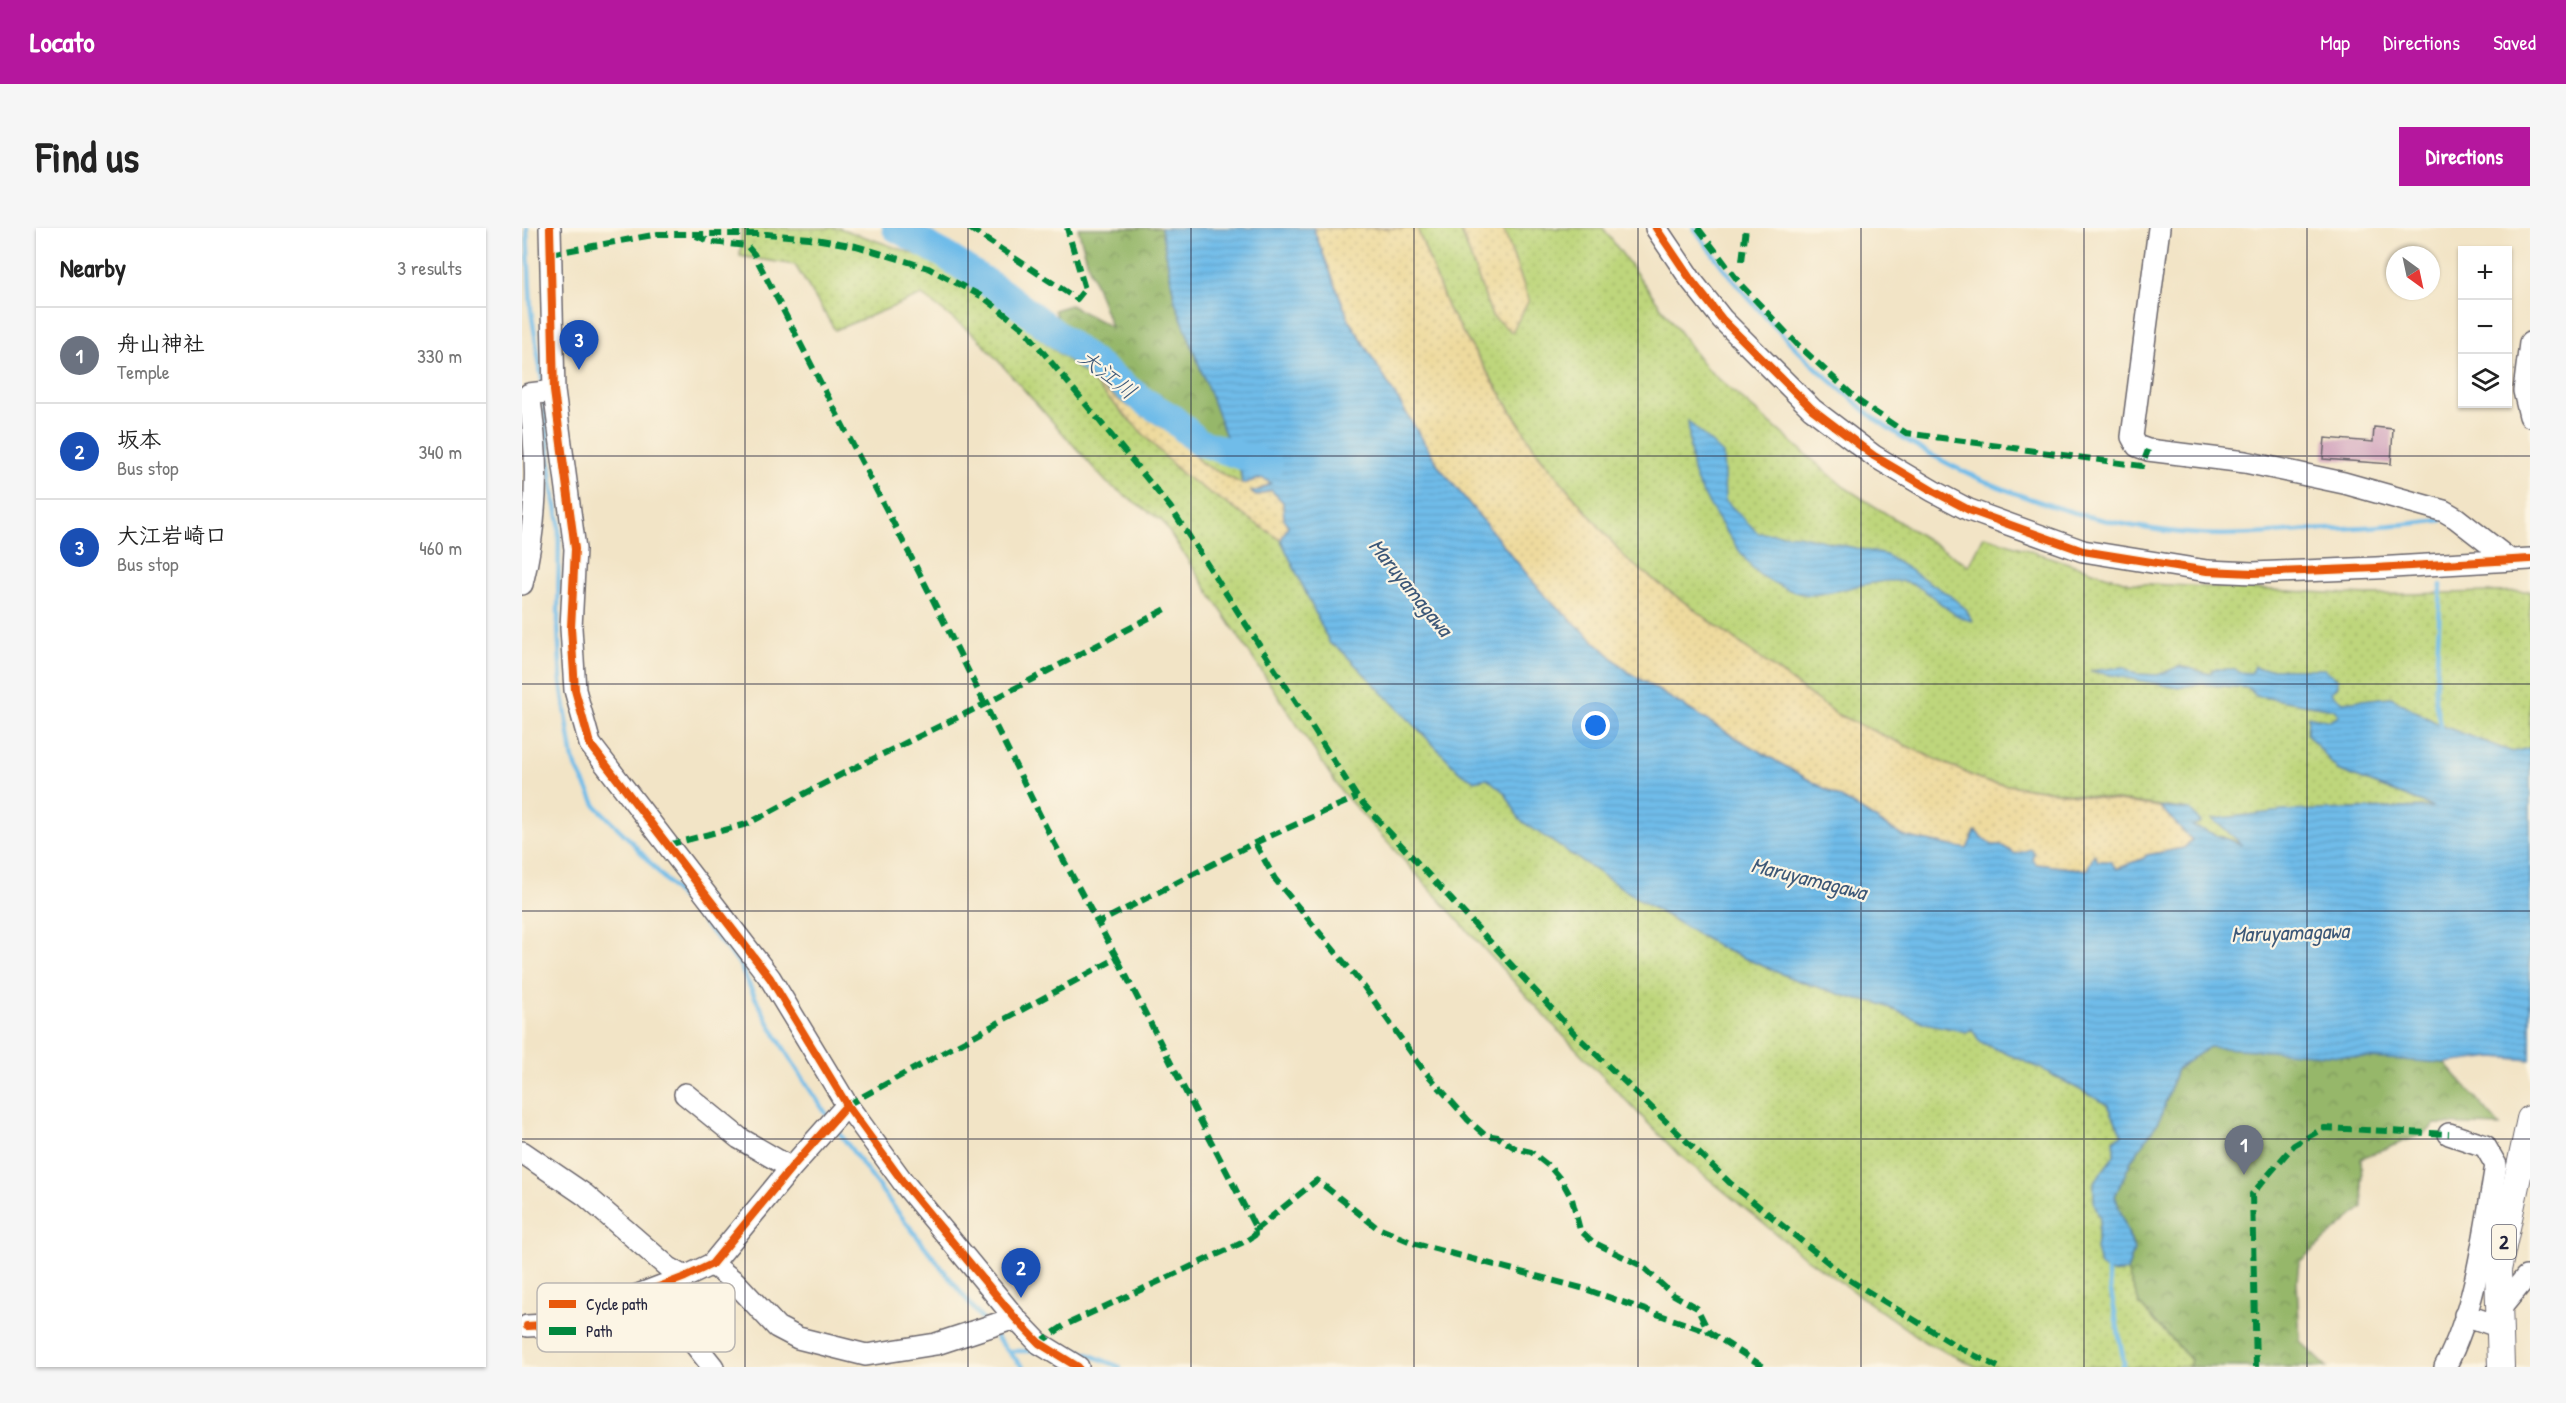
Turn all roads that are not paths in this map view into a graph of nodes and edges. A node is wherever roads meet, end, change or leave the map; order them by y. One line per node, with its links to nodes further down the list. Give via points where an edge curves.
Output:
1 (1656, 228): 7 (street, via 1722,319 1812,409 1874,456 1969,510 2083,551 2207,571 2264,572)
2 (2159, 228): 7 (street, via 2132,437 2138,446 2245,462 2344,483 2444,511)
3 (549, 231): 5 (street)
4 (2530, 343): 6 (street, via 2524,391)
5 (554, 390): 8 (street, via 529,394 534,424 536,502); 10 (street, via 575,549 571,628 575,690 590,744 770,978)
6 (2530, 417)
7 (2520, 560)
8 (522, 584)
9 (685, 1094): 14 (street, via 739,1138)
10 (847, 1105): 14 (street); 20 (street, via 918,1200)
11 (2530, 1124): 21 (main road, 2, via 2498,1270)
12 (2449, 1134): 19 (street, via 2485,1146 2496,1165)
13 (522, 1152): 17 (street, via 585,1195)
14 (791, 1168): 15 (street)
15 (712, 1264): 17 (street); 25 (street, via 735,1282 777,1327 798,1338)
16 (2530, 1277): 21 (street, via 2526,1277)
17 (685, 1278): 18 (street)
18 (672, 1283)
19 (2465, 1315): 21 (street); 29 (street)
20 (1015, 1318): 25 (street, via 936,1344 866,1355); 28 (street, via 1039,1343)
21 (2499, 1319): 30 (main road, 2)
22 (537, 1325): 23 (street)
23 (527, 1326)
24 (702, 1352): 26 (street)
25 (858, 1352): 27 (street)
26 (713, 1367)
27 (841, 1367)
28 (1078, 1367)
29 (2445, 1367)
30 (2501, 1367)

